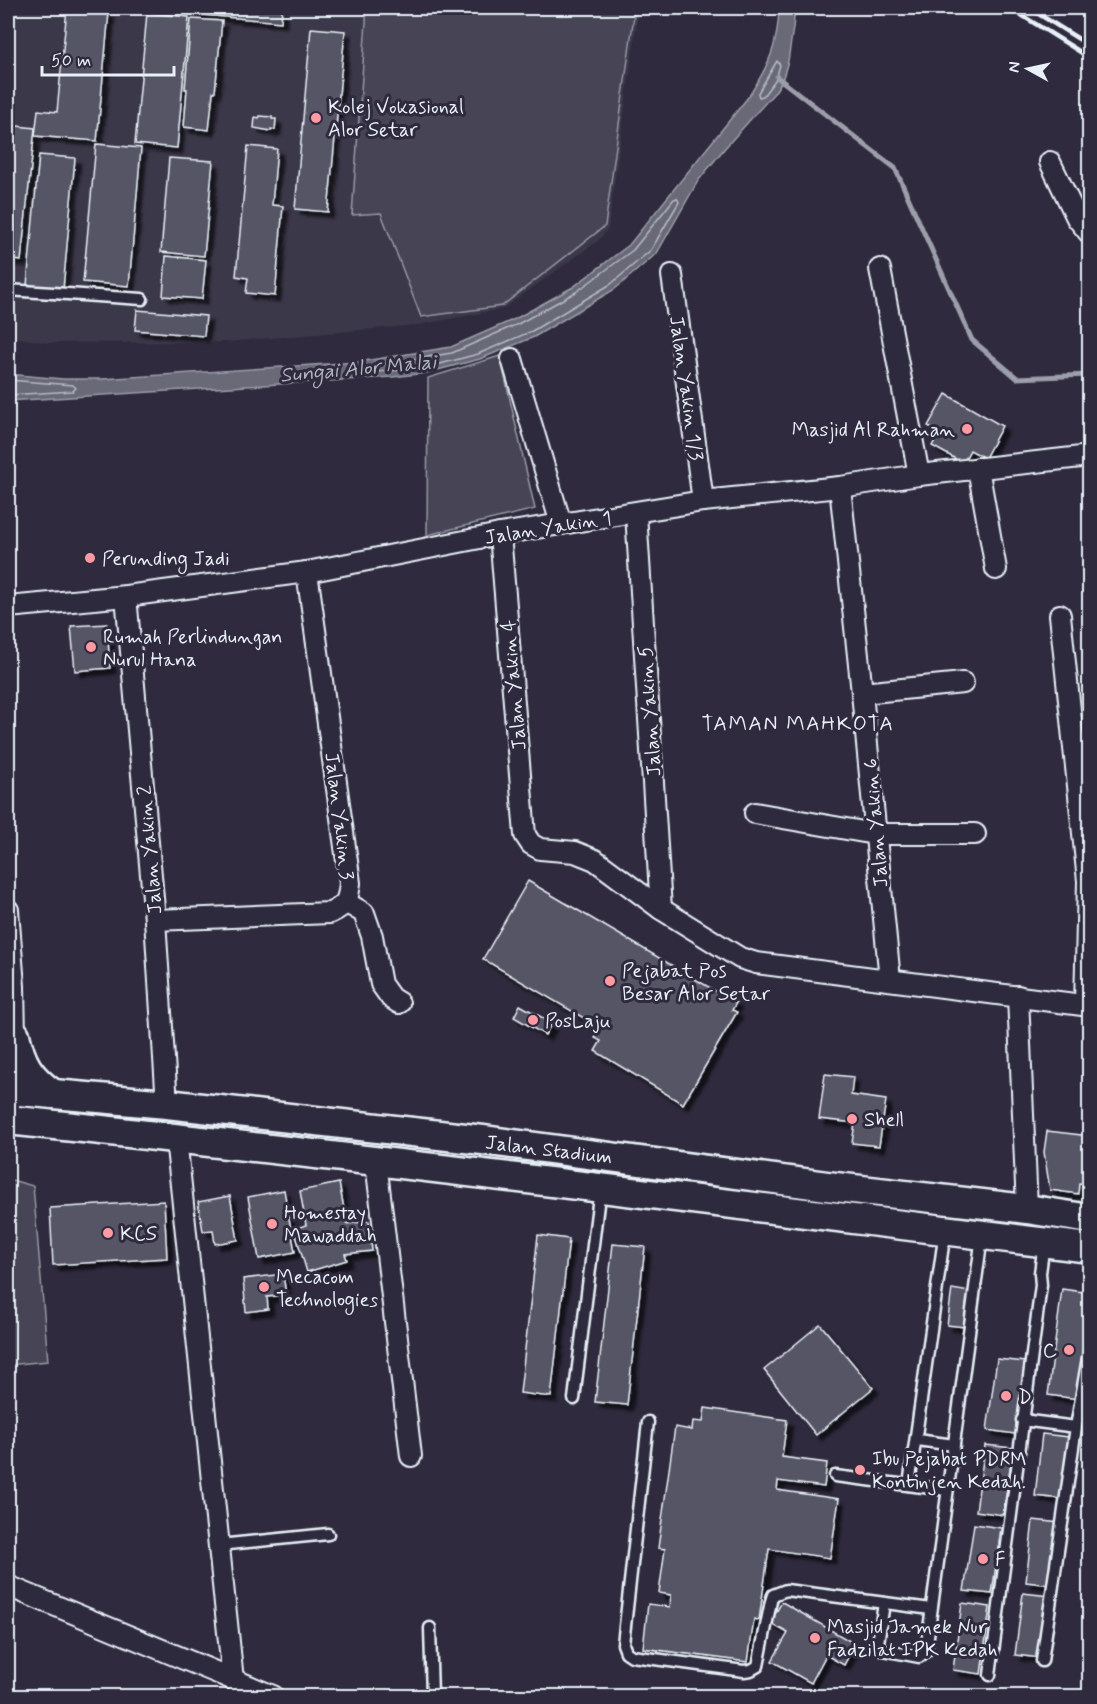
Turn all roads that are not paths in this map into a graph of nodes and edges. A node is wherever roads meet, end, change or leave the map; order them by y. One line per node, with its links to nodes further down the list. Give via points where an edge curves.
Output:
1 (1050, 162): 2 (street)
2 (1089, 234)
3 (880, 269): 10 (street)
4 (672, 275): 12 (street, Jalan Yakin 1/3)
5 (8, 290): 6 (lane)
6 (142, 299)
7 (512, 359): 14 (street)
8 (1089, 456): 9 (street, Jalan Yakin 1)
9 (978, 468): 10 (street, Jalan Yakin 1); 16 (street)
10 (919, 475): 11 (street, Jalan Yakin 1)
11 (840, 487): 12 (street, Jalan Yakin 1); 22 (street, Jalan Yakin 6)
12 (703, 501): 13 (street, Jalan Yakin 1)
13 (636, 513): 14 (street, Jalan Yakin 1); 28 (street, Jalan Yakin 5)
14 (561, 524): 15 (street, Jalan Yakin 1)
15 (500, 534): 17 (street, Jalan Yakin 1); 28 (street, Jalan Yakin 4, via 525,835 540,849 575,852 596,860)
16 (996, 569)
17 (307, 572): 18 (street, Jalan Yakin 1); 27 (street, Jalan Yakin 3, via 350,883)
18 (126, 596): 19 (street, Jalan Yakin 1); 30 (street, Jalan Yakin 2)
19 (8, 607)
20 (1060, 615): 26 (street)
21 (963, 683): 22 (street)
22 (862, 693): 24 (street, Jalan Yakin 6)
23 (755, 813): 24 (street)
24 (875, 834): 25 (street); 31 (street, Jalan Yakin 6)
25 (975, 834)
26 (1089, 881): 34 (street)
27 (347, 903): 30 (street, Jalan Yakin 3, via 330,913); 33 (street, via 364,913 381,984)
28 (661, 909): 31 (street, via 740,958 756,963)
29 (8, 910): 35 (street, via 14,986)
30 (155, 920): 38 (street, Jalan Yakin 2)
31 (890, 980): 32 (street)
32 (1018, 996): 34 (street); 43 (street)
33 (399, 1003)
34 (1087, 1005)
35 (11, 1041): 36 (street); 37 (main road, via 31,1075)
36 (9, 1090): 37 (main road, Jalan Stadium); 39 (street)
37 (53, 1094): 38 (main road, Jalan Stadium)
38 (166, 1104): 43 (main road, Jalan Stadium)
39 (8, 1119): 40 (main road, Jalan Stadium)
40 (176, 1138): 41 (main road, Jalan Stadium); 62 (street)
41 (376, 1162): 42 (main road, Jalan Stadium); 57 (street)
42 (600, 1188): 45 (main road, Jalan Stadium); 50 (lane)
43 (1027, 1209): 44 (main road, Jalan Stadium)
44 (1089, 1219)
45 (945, 1231): 46 (main road, Jalan Stadium); 55 (lane)
46 (982, 1236): 47 (main road, Jalan Stadium); 56 (lane)
47 (1044, 1242): 48 (main road, Jalan Stadium); 52 (lane)
48 (1089, 1248)
49 (1089, 1346): 51 (lane)
50 (574, 1399)
51 (1085, 1405): 54 (lane)
52 (1022, 1420): 54 (lane); 68 (lane)
53 (648, 1422): 64 (lane, via 623,1644 626,1652 632,1656 751,1670 758,1666 771,1601 778,1592)
54 (1076, 1427): 67 (lane)
55 (917, 1440): 56 (lane); 59 (lane)
56 (954, 1445): 60 (lane)
57 (411, 1456)
58 (835, 1476): 59 (lane)
59 (909, 1485): 60 (lane)
60 (947, 1490): 65 (lane)
61 (328, 1534): 62 (lane)
62 (219, 1545): 69 (street)
63 (8, 1586): 69 (street)
64 (884, 1603): 65 (lane); 65 (lane, via 879,1647 919,1657 926,1651)
65 (931, 1609)
66 (430, 1628): 71 (lane)
67 (1042, 1661)
68 (990, 1675)
69 (233, 1680): 70 (street)
70 (273, 1696)
71 (432, 1696)

